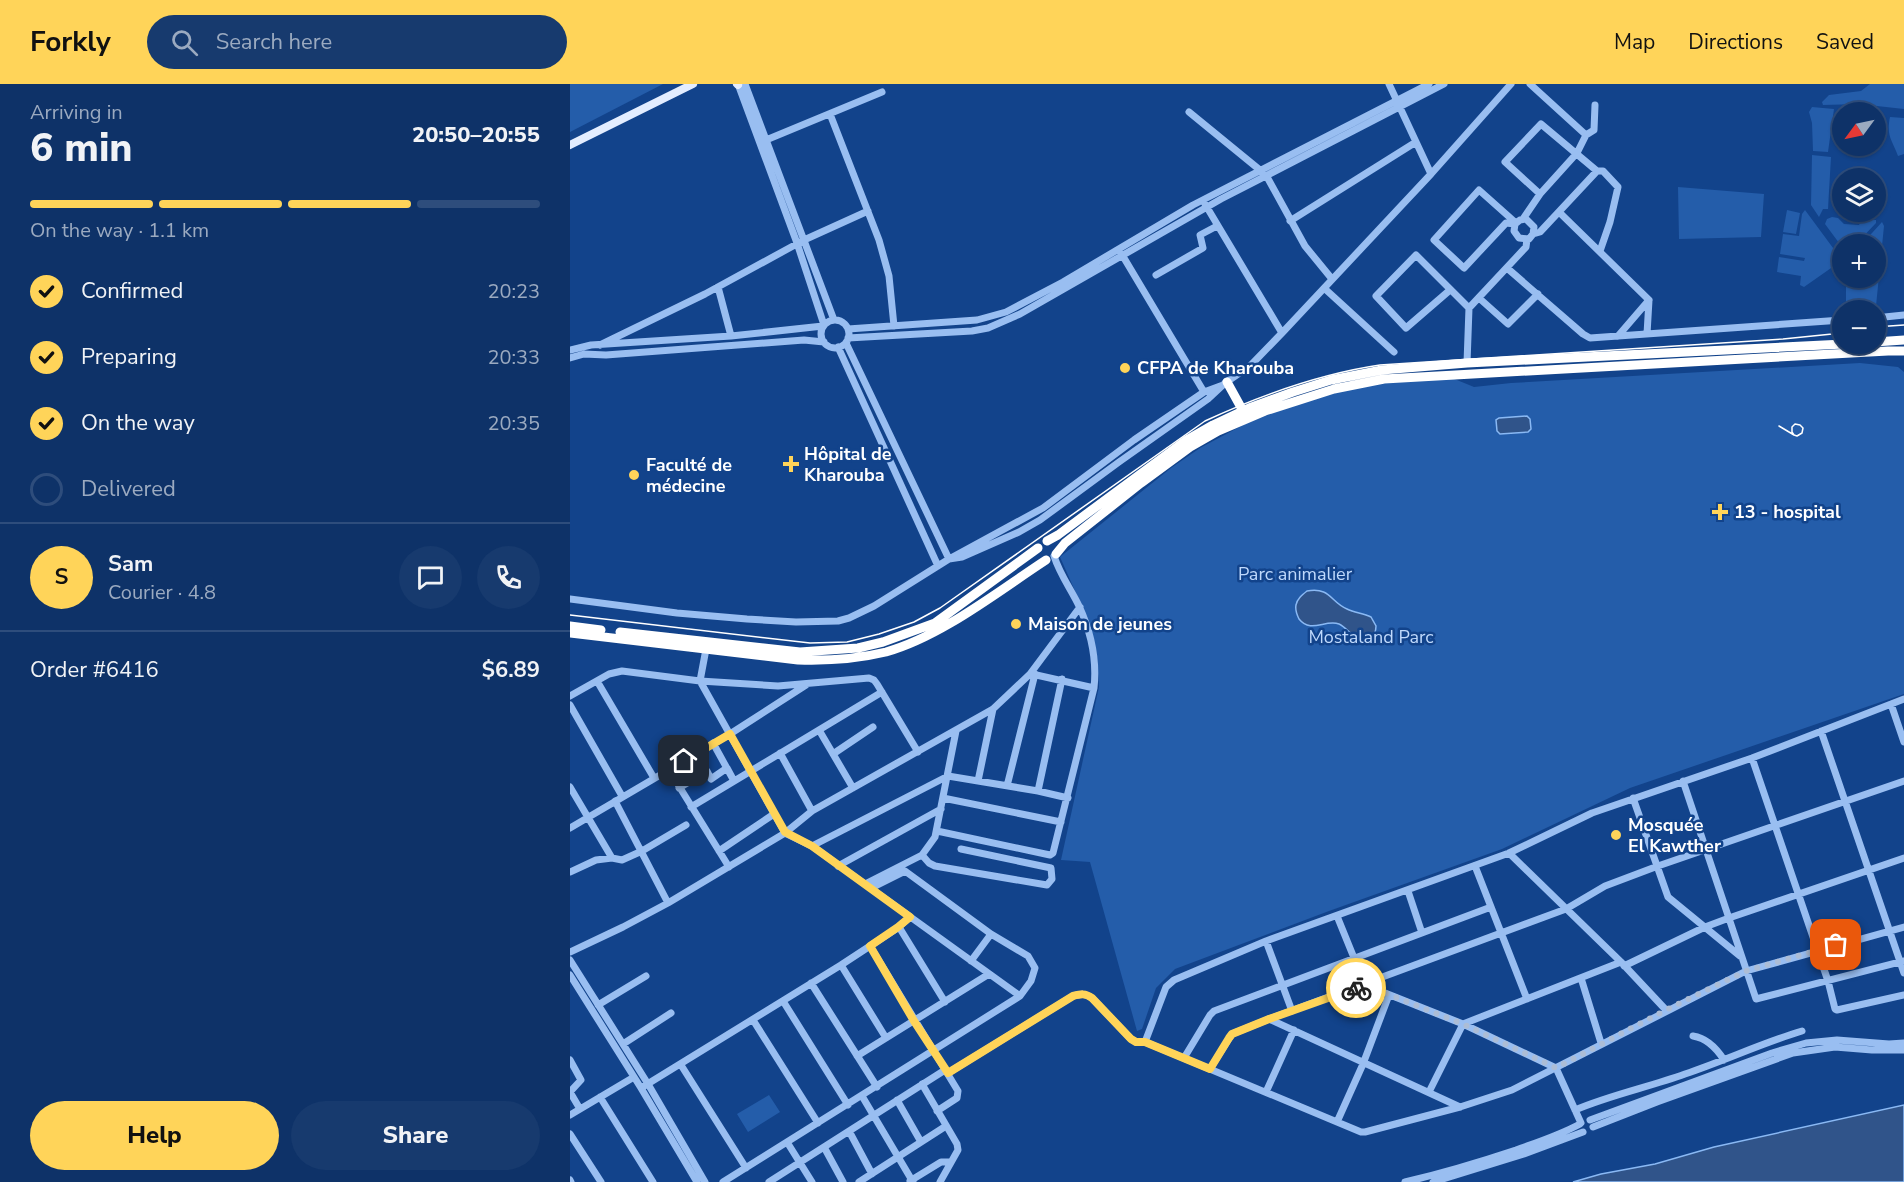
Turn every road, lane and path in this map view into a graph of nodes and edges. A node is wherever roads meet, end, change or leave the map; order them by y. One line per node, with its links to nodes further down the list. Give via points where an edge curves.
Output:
1 (693, 84): 16 (main road)
2 (740, 84): 14 (street); 31 (street)
3 (1389, 84): 9 (street)
4 (1429, 84): 9 (street)
5 (1444, 84): 9 (street)
6 (1511, 84): 20 (street)
7 (1530, 84): 13 (street)
8 (882, 92): 12 (street)
9 (1397, 104): 15 (street); 18 (street); 21 (street)
10 (1595, 105): 13 (street, via 1594,130)
11 (1190, 112): 18 (street)
12 (830, 114): 14 (street); 24 (street)
13 (1586, 135): 17 (street)
14 (765, 140): 30 (street)
15 (1416, 142): 20 (street); 26 (street)
16 (570, 144)
17 (1578, 153): 19 (street); 22 (street); 22 (street, via 1541,124 1504,162)
18 (1259, 170): 21 (street); 23 (street)
19 (1597, 171): 25 (street); 32 (street, via 1603,171 1618,187)
20 (1431, 174): 36 (street)
21 (1266, 175): 23 (street); 26 (street)
22 (1540, 194): 27 (street)
23 (1204, 204): 28 (street); 33 (street)
24 (868, 211): 30 (street); 49 (street, via 887,268)
25 (1559, 212): 29 (street, via 1540,232); 32 (street)
26 (1290, 221): 36 (street)
27 (1518, 222): 27 (street, via 1479,190 1434,240 1464,268 1506,223); 29 (street, via 1532,223); 29 (street, via 1516,236 1522,240)
28 (1218, 226): 35 (street, via 1200,235 1203,248); 51 (street)
29 (1530, 236): 34 (street, via 1526,247)
30 (804, 240): 31 (street); 46 (street)
31 (796, 243): 37 (street); 48 (street)
32 (1600, 251): 42 (street)
33 (1121, 252): 49 (street, via 1006,312 977,320); 50 (street, via 1020,314 988,328 952,333); 70 (street)
34 (1507, 268): 40 (street); 41 (street)
35 (1156, 275)
36 (1332, 279): 38 (street)
37 (718, 287): 53 (street); 60 (street)
38 (1324, 288): 51 (street); 65 (street)
39 (1450, 290): 39 (street, via 1416,255 1376,296 1406,328); 43 (street)
40 (1538, 294): 41 (street, via 1509,324); 54 (street, via 1590,338)
41 (1479, 298): 43 (street)
42 (1649, 300): 52 (street); 54 (street)
43 (1469, 308): 68 (street)
44 (1904, 315): 45 (street)
45 (1886, 317)
46 (834, 320): 48 (street); 55 (street, via 843,322)
47 (1832, 321): 52 (street)
48 (824, 326): 53 (street); 58 (street)
49 (894, 326): 50 (street)
50 (882, 331): 55 (street)
51 (1282, 333): 69 (street, via 1251,365)
52 (1647, 334): 54 (street)
53 (731, 336): 60 (street)
54 (1618, 336)
55 (847, 337): 62 (street); 72 (street)
56 (1904, 340): 57 (highway)
57 (1886, 341)
58 (824, 342): 62 (street); 66 (street, via 804,340)
59 (591, 345): 60 (street); 63 (street); 66 (street)
60 (600, 345)
61 (1832, 345): 68 (highway)
62 (838, 347): 73 (street)
63 (570, 350)
64 (1904, 351): 76 (highway, via 1395,378 1334,389 1265,411 1190,447)
65 (1394, 352)
66 (591, 355): 67 (street)
67 (570, 358)
68 (1467, 363): 71 (highway, via 1382,370 1331,380)
69 (1225, 383): 70 (street); 71 (highway); 77 (street, via 1040,520 962,557)
70 (1204, 392): 77 (street, via 1043,508)
71 (1243, 411): 74 (highway, via 1185,441)
72 (904, 463): 73 (street); 77 (street)
73 (893, 468): 78 (street)
74 (1047, 541): 75 (highway); 76 (highway, via 1055,545)
75 (1038, 548): 76 (highway, via 1039,554); 81 (highway, via 935,623 858,648 779,650)
76 (1051, 557): 80 (street); 83 (highway, via 939,630 886,651 827,661)
77 (949, 559): 78 (street)
78 (938, 566): 79 (street, via 874,606 838,621 796,622 677,613)
79 (570, 598)
80 (1080, 607): 84 (street); 90 (street, via 1093,649)
81 (570, 626)
82 (570, 633): 83 (highway)
83 (706, 649): 87 (street)
84 (1033, 674): 85 (street); 97 (street); 117 (street)
85 (1062, 679): 90 (street); 121 (street)
86 (597, 681): 87 (street, via 622,671); 92 (street); 112 (street)
87 (700, 681): 89 (street); 102 (street)
88 (808, 683): 89 (street); 91 (street, via 868,678); 94 (street)
89 (778, 686): 94 (street)
90 (1094, 688): 124 (street)
91 (882, 692): 99 (street); 105 (street)
92 (570, 696)
93 (1904, 699): 95 (street)
94 (780, 701): 102 (street)
95 (1891, 704): 101 (street); 103 (street)
96 (570, 705): 122 (street)
97 (993, 709): 100 (street); 114 (street)
98 (873, 727): 107 (street)
99 (819, 730): 106 (street); 107 (street)
100 (956, 731): 105 (street); 111 (street)
101 (1821, 731): 108 (street); 126 (street)
102 (730, 734): 104 (street); 110 (street)
103 (1904, 742)
104 (713, 743): 109 (street); 113 (street)
105 (918, 752): 120 (street)
106 (780, 753): 110 (street); 129 (street)
107 (833, 754): 120 (street)
108 (1752, 758): 115 (street); 134 (street)
109 (669, 770): 112 (street); 119 (street)
110 (750, 771): 113 (street); 130 (street)
111 (948, 776): 114 (street); 123 (street); 138 (street)
112 (654, 778): 122 (street)
113 (734, 781): 119 (street, via 727,768 711,779 707,771); 127 (street)
114 (978, 781): 117 (street)
115 (1683, 781): 125 (street); 140 (street)
116 (1904, 781): 126 (street)
117 (1007, 786): 121 (street)
118 (570, 787): 131 (street)
119 (679, 788): 127 (street)
120 (853, 788): 129 (street)
121 (1038, 791): 124 (street)
122 (618, 798): 131 (street); 141 (street)
123 (943, 798): 128 (street); 132 (street)
124 (1068, 798): 132 (street)
125 (1633, 798): 143 (street); 149 (street)
126 (1845, 801): 134 (street); 151 (street)
127 (691, 807): 142 (street)
128 (941, 809): 136 (street); 147 (street)
129 (812, 811): 137 (street)
130 (774, 814): 137 (street); 142 (street)
131 (588, 817): 135 (street); 145 (street)
132 (1061, 822): 136 (street, via 1050,855)
133 (686, 825): 141 (street)
134 (1774, 826): 140 (street); 155 (street)
135 (570, 828)
136 (936, 831): 144 (street)
137 (785, 832): 138 (street); 150 (street)
138 (812, 846): 147 (street)
139 (961, 849): 144 (street, via 1051,868 1052,879 1047,885 935,866)
140 (1707, 849): 149 (street); 161 (street)
141 (642, 851): 145 (street, via 622,860); 156 (street)
142 (719, 851): 150 (street)
143 (1509, 853): 148 (street); 158 (street)
144 (922, 855): 153 (street)
145 (612, 858): 152 (street, via 596,860)
146 (1904, 858): 151 (street)
147 (838, 866): 153 (street)
148 (1475, 866): 154 (street); 157 (street)
149 (1658, 866): 158 (street, via 1605,886); 163 (street, via 1668,897)
150 (729, 867): 156 (street)
151 (1869, 871): 155 (street); 165 (street)
152 (570, 872)
153 (868, 886): 160 (street); 168 (street, via 905,870)
154 (1408, 891): 159 (street); 166 (street)
155 (1798, 895): 161 (street); 171 (street)
156 (668, 903): 172 (street)
157 (1491, 907): 166 (street); 167 (street)
158 (1566, 909): 167 (street); 178 (street)
159 (1337, 916): 169 (street); 174 (street)
160 (910, 917): 162 (street); 176 (street)
161 (1729, 918): 163 (street); 173 (street)
162 (898, 927): 170 (street); 195 (street)
163 (1705, 927): 173 (street); 178 (street)
164 (1904, 927): 165 (street)
165 (1890, 931): 171 (street); 177 (street)
166 (1422, 933): 174 (street)
167 (1502, 933): 189 (street); 193 (street)
168 (991, 934): 176 (street); 192 (street, via 1028,956 1035,968)
169 (1266, 941): 188 (street); 208 (street, via 1169,983)
170 (870, 946): 179 (street); 202 (street)
171 (1817, 950): 180 (street); 186 (street)
172 (570, 952)
173 (1740, 956): 180 (street)
174 (1353, 959): 188 (street); 189 (street)
175 (570, 960): 196 (street)
176 (971, 961): 182 (street)
177 (1902, 962): 181 (street); 186 (street)
178 (1622, 964): 185 (street); 197 (street)
179 (841, 965): 187 (street); 207 (street)
180 (1746, 971): 186 (street, via 1756,999); 197 (street)
181 (1904, 973)
182 (989, 974): 192 (street); 195 (street)
183 (570, 975): 223 (street)
184 (646, 975): 196 (street)
185 (1581, 978): 193 (street); 211 (street)
186 (1828, 981): 191 (street, via 1836,1010)
187 (811, 983): 194 (street); 214 (street)
188 (1283, 984): 198 (street); 215 (street, via 1214,1011)
189 (1365, 985): 190 (street); 198 (street)
190 (1389, 995): 203 (street); 218 (street)
191 (1904, 995)
192 (1020, 996): 213 (street)
193 (1527, 999): 203 (street)
194 (783, 1001): 201 (street); 232 (street)
195 (945, 1002): 202 (street)
196 (598, 1005): 210 (street)
197 (1666, 1010): 211 (street)
198 (1292, 1011): 200 (street)
199 (672, 1012): 210 (street)
200 (1269, 1019): 204 (street); 221 (street, via 1232,1034)
201 (753, 1020): 219 (street); 240 (street)
202 (914, 1021): 207 (street); 213 (street)
203 (1463, 1024): 220 (street); 228 (street)
204 (1294, 1030): 218 (street); 227 (street)
205 (1802, 1031): 217 (street)
206 (1693, 1036): 217 (street, via 1712,1046)
207 (886, 1038): 214 (street)
208 (1145, 1042): 215 (street); 222 (street, via 1131,1039 1092,998 1081,994)
209 (1904, 1043): 242 (street, via 1806,1043)
210 (623, 1044): 225 (street)
211 (1601, 1044): 220 (street)
212 (1904, 1050): 242 (street, via 1822,1047 1793,1053)
213 (934, 1052): 222 (street); 226 (street)
214 (857, 1056): 226 (street)
215 (1184, 1058): 221 (street)
216 (570, 1060): 234 (street, via 581,1080 570,1092)
217 (1724, 1060): 235 (street)
218 (1363, 1064): 228 (street); 239 (street)
219 (681, 1065): 225 (street); 253 (street)
220 (1556, 1068): 233 (street, via 1512,1090); 235 (street)
221 (1210, 1069): 227 (street)
222 (947, 1072): 224 (street); 236 (street, via 958,1095)
223 (634, 1077): 225 (street); 230 (street)
224 (922, 1084): 231 (street); 236 (street)
225 (645, 1086): 259 (street); 260 (street)
226 (877, 1087): 229 (street)
227 (1266, 1092): 239 (street)
228 (1429, 1092): 233 (street)
229 (862, 1096): 232 (street); 238 (street)
230 (600, 1097): 234 (street); 258 (street)
231 (897, 1100): 238 (street); 248 (street)
232 (848, 1105): 240 (street)
233 (1460, 1107): 239 (street, via 1365,1132)
234 (580, 1109): 237 (street)
235 (1575, 1110): 241 (street)
236 (937, 1111): 243 (street)
237 (570, 1115)
238 (874, 1115): 244 (street); 250 (street)
239 (1337, 1122)
240 (818, 1123): 247 (street)
241 (1580, 1123): 242 (street, via 1584,1120); 245 (street); 267 (street, via 1503,1154)
242 (1592, 1124): 245 (street, via 1590,1132)
243 (946, 1126): 248 (street); 252 (street, via 958,1150)
244 (849, 1131): 249 (street); 254 (street)
245 (1583, 1132): 268 (street)
246 (570, 1134): 257 (street)
247 (787, 1142): 251 (street); 253 (street)
248 (921, 1142): 250 (street)
249 (824, 1147): 251 (street); 264 (street)
250 (897, 1157): 254 (street); 256 (street)
251 (800, 1162): 255 (street); 263 (street)
252 (950, 1162): 256 (street, via 941,1162); 266 (street)
253 (746, 1168): 261 (street)
254 (873, 1173): 265 (street)
255 (777, 1180): 262 (street)
256 (911, 1181)
257 (601, 1182)
258 (652, 1182)
259 (697, 1182)
260 (705, 1182)
261 (723, 1182)
262 (769, 1182)
263 (812, 1182)
264 (843, 1182)
265 (859, 1182)
266 (940, 1182)
267 (1405, 1182)
268 (1433, 1182)

